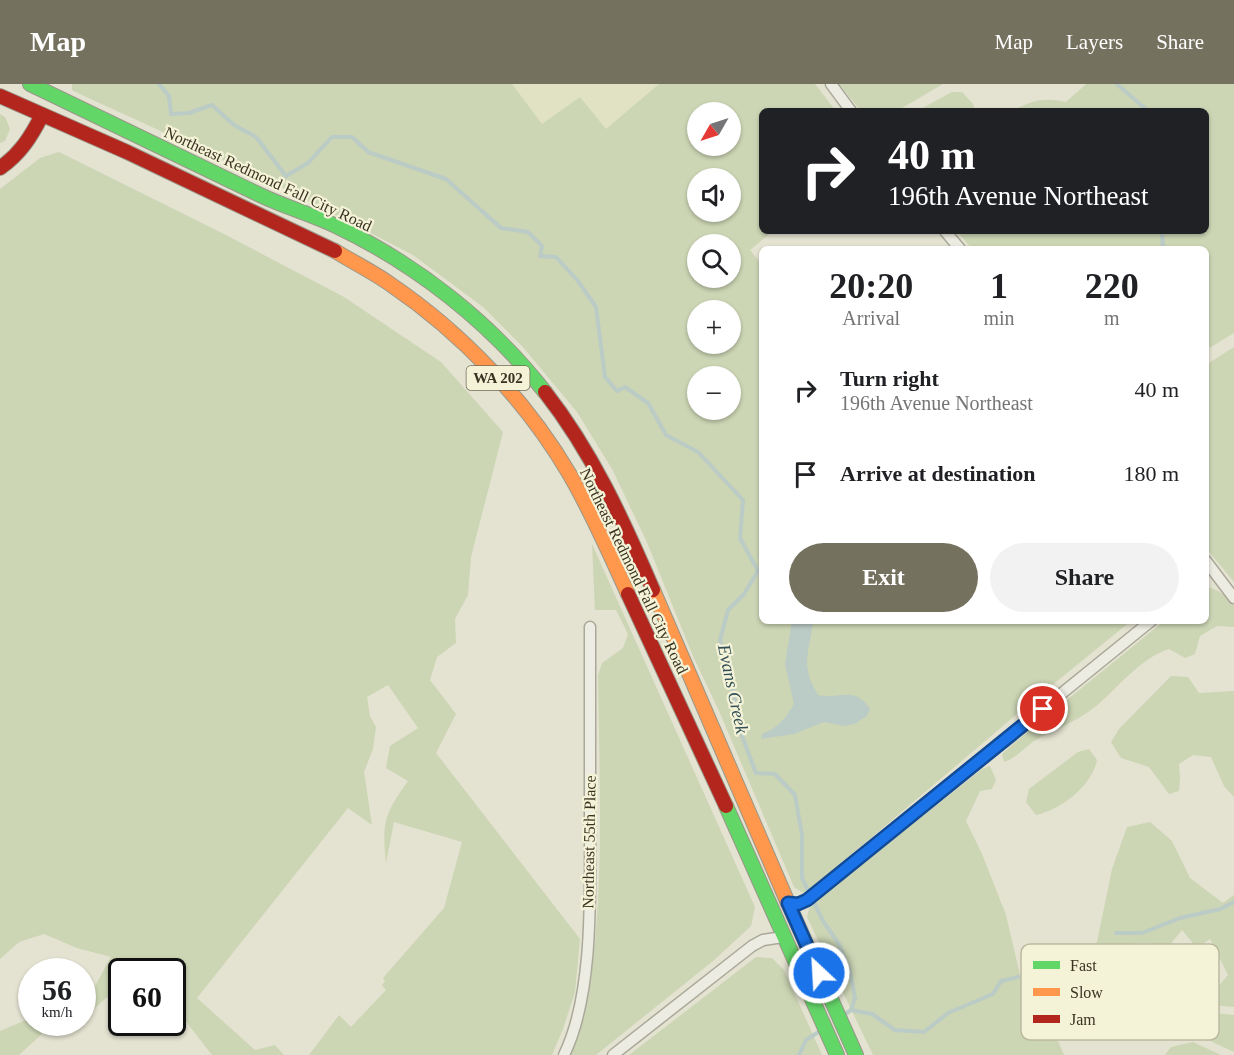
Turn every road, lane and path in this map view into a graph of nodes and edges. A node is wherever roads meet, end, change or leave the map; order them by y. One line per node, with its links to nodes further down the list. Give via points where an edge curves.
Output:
1 (30, 84): 3 (main road, Northeast Redmond Fall City Road / WA 202)
2 (831, 84): 5 (street)
3 (52, 95): 6 (main road); 15 (main road, Northeast Redmond Fall City Road / WA 202, via 279,204 335,225 405,264 470,312 525,366 582,445 622,518)
4 (0, 96): 6 (main road, Northeast Redmond Fall City Road / WA 202)
5 (849, 108)
6 (42, 115): 7 (main road, via 18,156); 14 (main road, Northeast Redmond Fall City Road / WA 202, via 324,245 390,284 453,333 504,384 570,475 598,529)
7 (0, 168)
8 (948, 234): 9 (street)
9 (958, 246)
10 (1209, 570): 11 (street)
11 (1234, 598)
12 (1147, 624): 15 (street, via 817,893 798,904)
13 (591, 627): 18 (street, Northeast 55th Place, via 590,897 579,1014)
14 (764, 894): 15 (main road); 16 (main road, Northeast Redmond Fall City Road / WA 202)
15 (788, 903): 17 (main road, Northeast Redmond Fall City Road / WA 202)
16 (783, 937): 17 (main road); 19 (street, via 752,946); 20 (main road, Northeast Redmond Fall City Road / WA 202)
17 (809, 952): 21 (main road, Northeast Redmond Fall City Road / WA 202)
18 (564, 1055)
19 (613, 1055)
20 (837, 1055)
21 (856, 1055)

